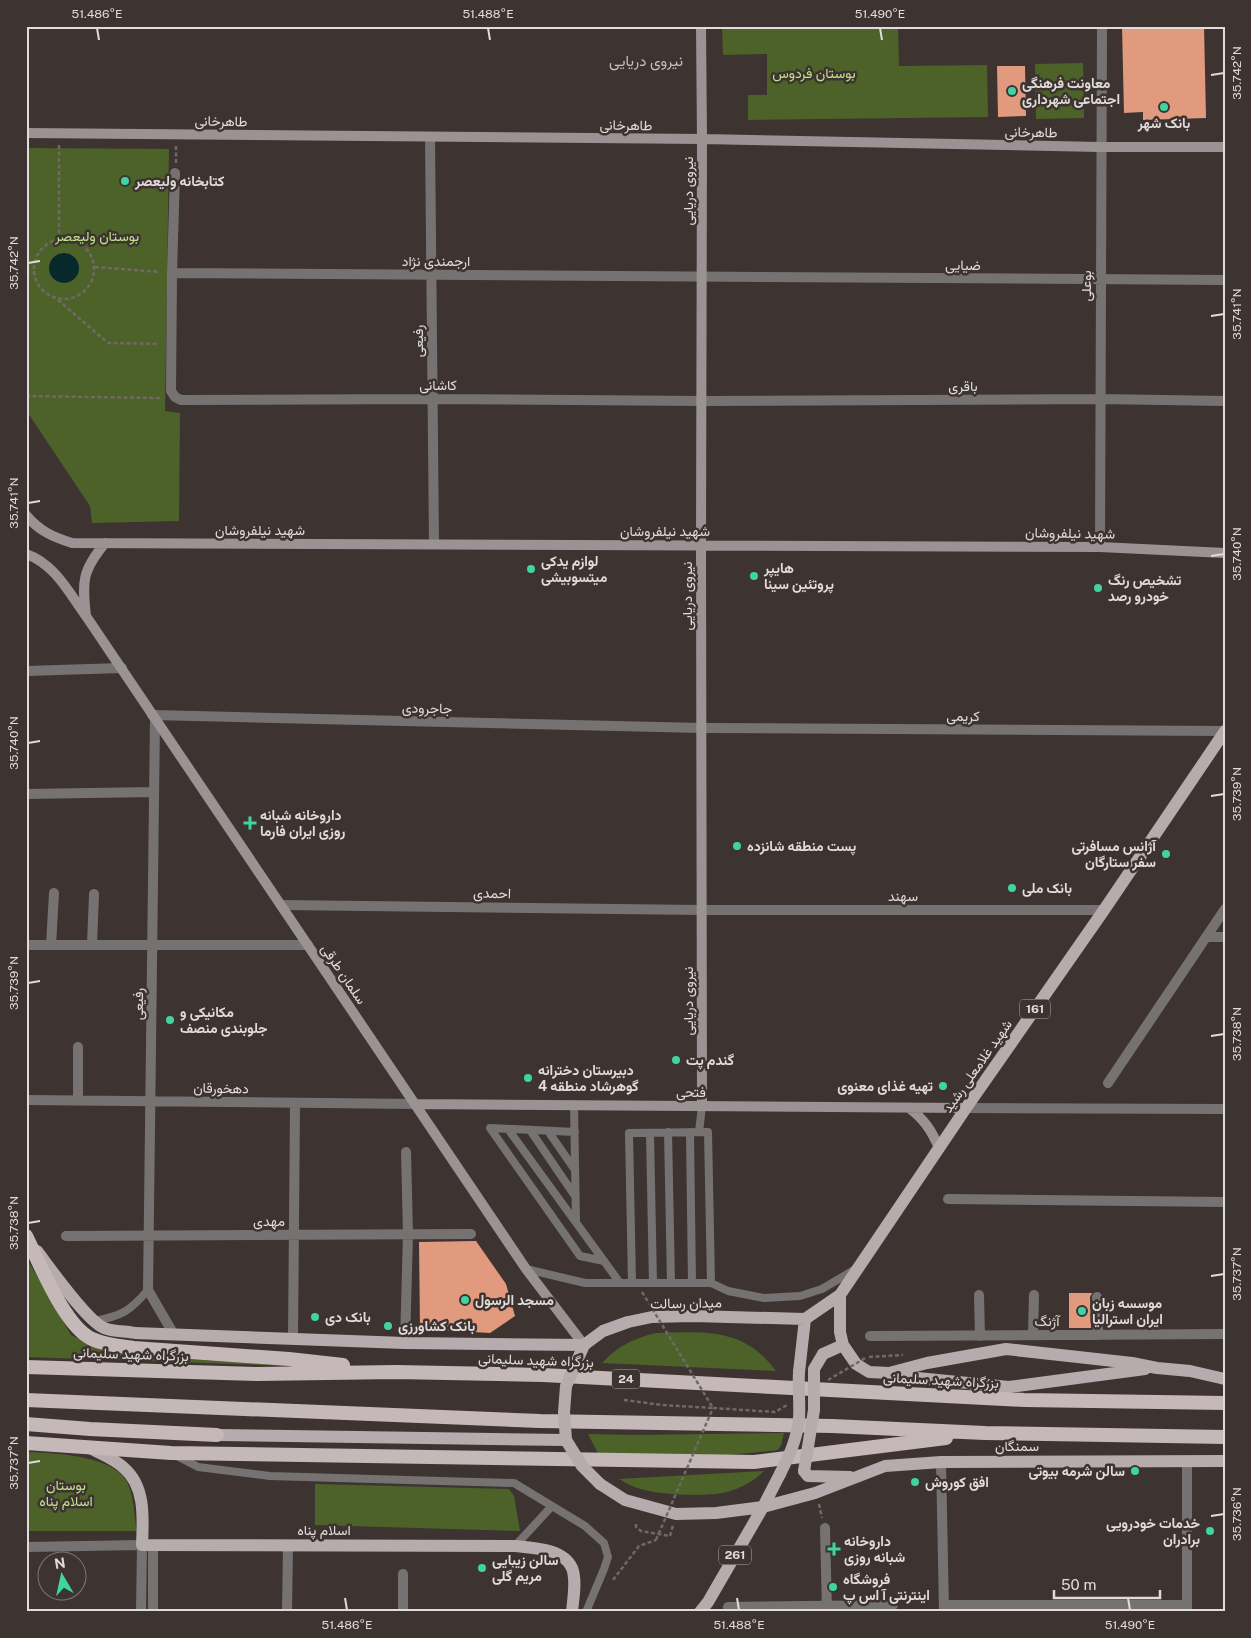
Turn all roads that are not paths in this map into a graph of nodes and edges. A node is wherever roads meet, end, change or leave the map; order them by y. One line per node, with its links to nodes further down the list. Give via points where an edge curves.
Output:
1 (701, 26): 5 (main road, نیروی دریایی)
2 (1102, 26): 6 (street, بوعلی)
3 (26, 133): 4 (main road, طاهرخانی)
4 (430, 137): 5 (main road, طاهرخانی); 10 (street, رفیعی)
5 (702, 140): 6 (main road, طاهرخانی); 11 (main road, نیروی دریایی)
6 (1100, 147): 7 (main road, طاهرخانی); 12 (street, بوعلی)
7 (1225, 147)
8 (175, 174): 9 (street)
9 (172, 274): 10 (street, ارجمندی نژاد); 14 (street, کاشانی, via 171,391 176,398)
10 (431, 275): 11 (street, ارجمندی نژاد); 14 (street, رفیعی)
11 (701, 276): 12 (street, ضیایی); 16 (main road, نیروی دریایی)
12 (1100, 280): 13 (street, ضیایی); 15 (street, بوعلی)
13 (1225, 280)
14 (432, 398): 16 (street, کاشانی); 20 (street, رفیعی)
15 (1100, 399): 16 (street, باقری); 17 (street, باقری); 22 (street, بوعلی)
16 (702, 401): 21 (main road, نیروی دریایی)
17 (1225, 401)
18 (26, 515): 19 (main road, شهید نیلفروشان, via 51,536 72,542)
19 (106, 543): 20 (main road, شهید نیلفروشان); 25 (main road, via 85,573)
20 (434, 544): 21 (main road, شهید نیلفروشان)
21 (701, 545): 22 (main road, شهید نیلفروشان); 29 (main road, نیروی دریایی)
22 (1100, 547): 23 (main road, شهید نیلفروشان)
23 (1225, 553)
24 (26, 554): 25 (main road, سلمان طرقی, via 39,559 55,573)
25 (86, 616): 26 (main road, سلمان طرقی)
26 (122, 668): 27 (street); 28 (main road, سلمان طرقی)
27 (26, 671)
28 (154, 716): 29 (street, جاجرودی); 31 (street, رفیعی); 35 (main road, سلمان طرقی)
29 (702, 728): 30 (street, کریمی); 37 (main road, نیروی دریایی)
30 (1225, 731): 38 (main road, شهید غلامعلی رشید / 161)
31 (154, 792): 32 (street); 45 (street, رفیعی)
32 (26, 794)
33 (54, 893): 41 (street)
34 (94, 894): 42 (street)
35 (281, 905): 37 (street, احمدی); 43 (main road, سلمان طرقی)
36 (1225, 909): 39 (street)
37 (702, 910): 38 (street, سهند); 54 (main road, نیروی دریایی)
38 (1104, 910): 56 (main road, شهید غلامعلی رشید / 161)
39 (1206, 937): 40 (street); 47 (street)
40 (1225, 937)
41 (51, 945): 42 (street); 44 (street)
42 (92, 945): 45 (street)
43 (308, 945): 45 (street); 52 (main road, سلمان طرقی)
44 (26, 946)
45 (152, 946): 50 (street, رفیعی)
46 (78, 1047): 49 (street)
47 (1108, 1083)
48 (26, 1100): 49 (street, دهخورقان)
49 (78, 1100): 50 (street, دهخورقان)
50 (151, 1101): 51 (street, دهخورقان); 77 (street, رفیعی)
51 (295, 1103): 52 (street, دهخورقان); 78 (street)
52 (415, 1104): 53 (main road, فتحی); 83 (main road, سلمان طرقی)
53 (574, 1105): 54 (main road, فتحی); 62 (lane)
54 (702, 1106): 55 (main road, فتحی); 65 (lane)
55 (909, 1108): 56 (main road, فتحی); 68 (main road, via 928,1126)
56 (966, 1108): 57 (street); 68 (main road, شهید غلامعلی رشید / 161)
57 (1225, 1109)
58 (508, 1129): 59 (lane); 74 (lane); 81 (lane, via 490,1128 580,1256)
59 (530, 1130): 60 (lane); 71 (lane)
60 (548, 1131): 61 (lane); 70 (lane)
61 (564, 1132): 62 (lane); 67 (lane)
62 (575, 1132): 67 (lane)
63 (668, 1132): 64 (lane); 66 (lane); 87 (lane)
64 (690, 1132): 65 (lane); 88 (lane)
65 (699, 1132): 89 (lane, via 708,1132)
66 (650, 1133): 85 (lane, via 629,1133); 86 (lane)
67 (575, 1147): 70 (lane)
68 (939, 1148): 82 (main road, شهید غلامعلی رشید / 161)
69 (406, 1152): 75 (street)
70 (575, 1170): 71 (lane)
71 (576, 1196): 74 (lane)
72 (948, 1198): 73 (street)
73 (1225, 1202)
74 (576, 1222): 81 (lane)
75 (408, 1234): 76 (street, مهدی); 78 (street, مهدی); 104 (street)
76 (471, 1234)
77 (148, 1235): 78 (street, مهدی); 79 (street, مهدی); 90 (street, رفیعی)
78 (293, 1235): 103 (street)
79 (66, 1236)
80 (26, 1237): 96 (main road); 109 (highway, via 67,1317 92,1339 134,1348 289,1359)
81 (604, 1261): 84 (lane)
82 (858, 1268): 89 (lane, via 822,1289 800,1296 764,1298 728,1291); 91 (main road, شهید غلامعلی رشید / 161)
83 (526, 1269): 84 (lane, via 585,1283); 105 (main road, سلمان طرقی)
84 (620, 1283): 85 (lane)
85 (632, 1283): 86 (lane)
86 (653, 1283): 87 (lane)
87 (671, 1283): 88 (lane)
88 (692, 1283): 89 (lane)
89 (711, 1283)
90 (148, 1290): 96 (lane, via 128,1310 115,1317); 97 (street)
91 (840, 1295): 95 (main road, شهید غلامعلی رشید / 161); 106 (main road)
92 (1034, 1295): 99 (street)
93 (979, 1296): 102 (street)
94 (1097, 1297): 100 (street)
95 (804, 1320): 105 (main road, میدان رسالت, via 652,1317 603,1330); 128 (main road, bridge, via 796,1436 791,1453)
96 (94, 1321): 97 (main road, بزرگراه شهید سلیمانی, via 104,1328 135,1333)
97 (173, 1333): 103 (main road, بزرگراه شهید سلیمانی)
98 (1225, 1334): 100 (street, آژنگ)
99 (1033, 1335): 100 (street, آژنگ); 102 (street, آژنگ)
100 (1098, 1335)
101 (870, 1336): 102 (street, آژنگ)
102 (980, 1336)
103 (293, 1339): 104 (main road, بزرگراه شهید سلیمانی)
104 (405, 1343): 105 (main road, بزرگراه شهید سلیمانی)
105 (584, 1345): 118 (main road, میدان رسالت, bridge, via 566,1386)
106 (843, 1345): 110 (main road, via 861,1368 869,1372); 125 (main road, bridge, via 823,1354 814,1369 814,1410 804,1471 808,1476)
107 (26, 1367): 109 (highway, بزرگراه شهید سلیمانی / 24, via 257,1374)
108 (1157, 1368): 110 (main road, via 1009,1386); 110 (main road, via 1006,1349); 111 (main road)
109 (396, 1372): 113 (highway, بزرگراه شهید سلیمانی / 24, via 552,1376 1024,1400)
110 (889, 1373)
111 (1225, 1379)
112 (26, 1400): 115 (highway, via 540,1421 832,1426)
113 (1225, 1403)
114 (26, 1424): 116 (highway)
115 (985, 1433): 117 (highway); 121 (highway, via 754,1462)
116 (217, 1435): 118 (main road)
117 (1225, 1437)
118 (566, 1440): 128 (main road, میدان رسالت, bridge, via 582,1466 600,1484 625,1500 676,1514)
119 (26, 1442): 120 (highway)
120 (90, 1448): 121 (highway); 130 (main road, via 124,1467 132,1476 141,1500)
121 (171, 1453): 127 (lane, via 198,1467 270,1476 514,1484)
122 (1187, 1461): 123 (main road, سمنگان); 124 (main road, سمنگان); 137 (street)
123 (1225, 1461)
124 (941, 1462): 125 (main road, سمنگان, via 885,1466); 140 (street)
125 (855, 1477): 126 (main road, سمنگان)
126 (815, 1493): 128 (main road, میدان رسالت)
127 (552, 1506): 132 (lane); 146 (lane, via 585,1526 604,1543 608,1557)
128 (763, 1507): 138 (main road, 261)
129 (826, 1528): 139 (street)
130 (148, 1545): 131 (main road, اسلام پناه); 133 (street, اسلام پناه); 141 (street); 142 (street)
131 (288, 1545): 132 (main road, اسلام پناه); 143 (street)
132 (515, 1546): 145 (main road, اسلام پناه, via 561,1555 572,1568)
133 (26, 1547)
134 (403, 1574): 144 (street)
135 (893, 1605): 139 (street)
136 (728, 1607): 139 (street)
137 (1187, 1608): 140 (street)
138 (705, 1609)
139 (827, 1609)
140 (944, 1609)
141 (141, 1612)
142 (153, 1612)
143 (288, 1612)
144 (403, 1612)
145 (572, 1612)
146 (586, 1612)

